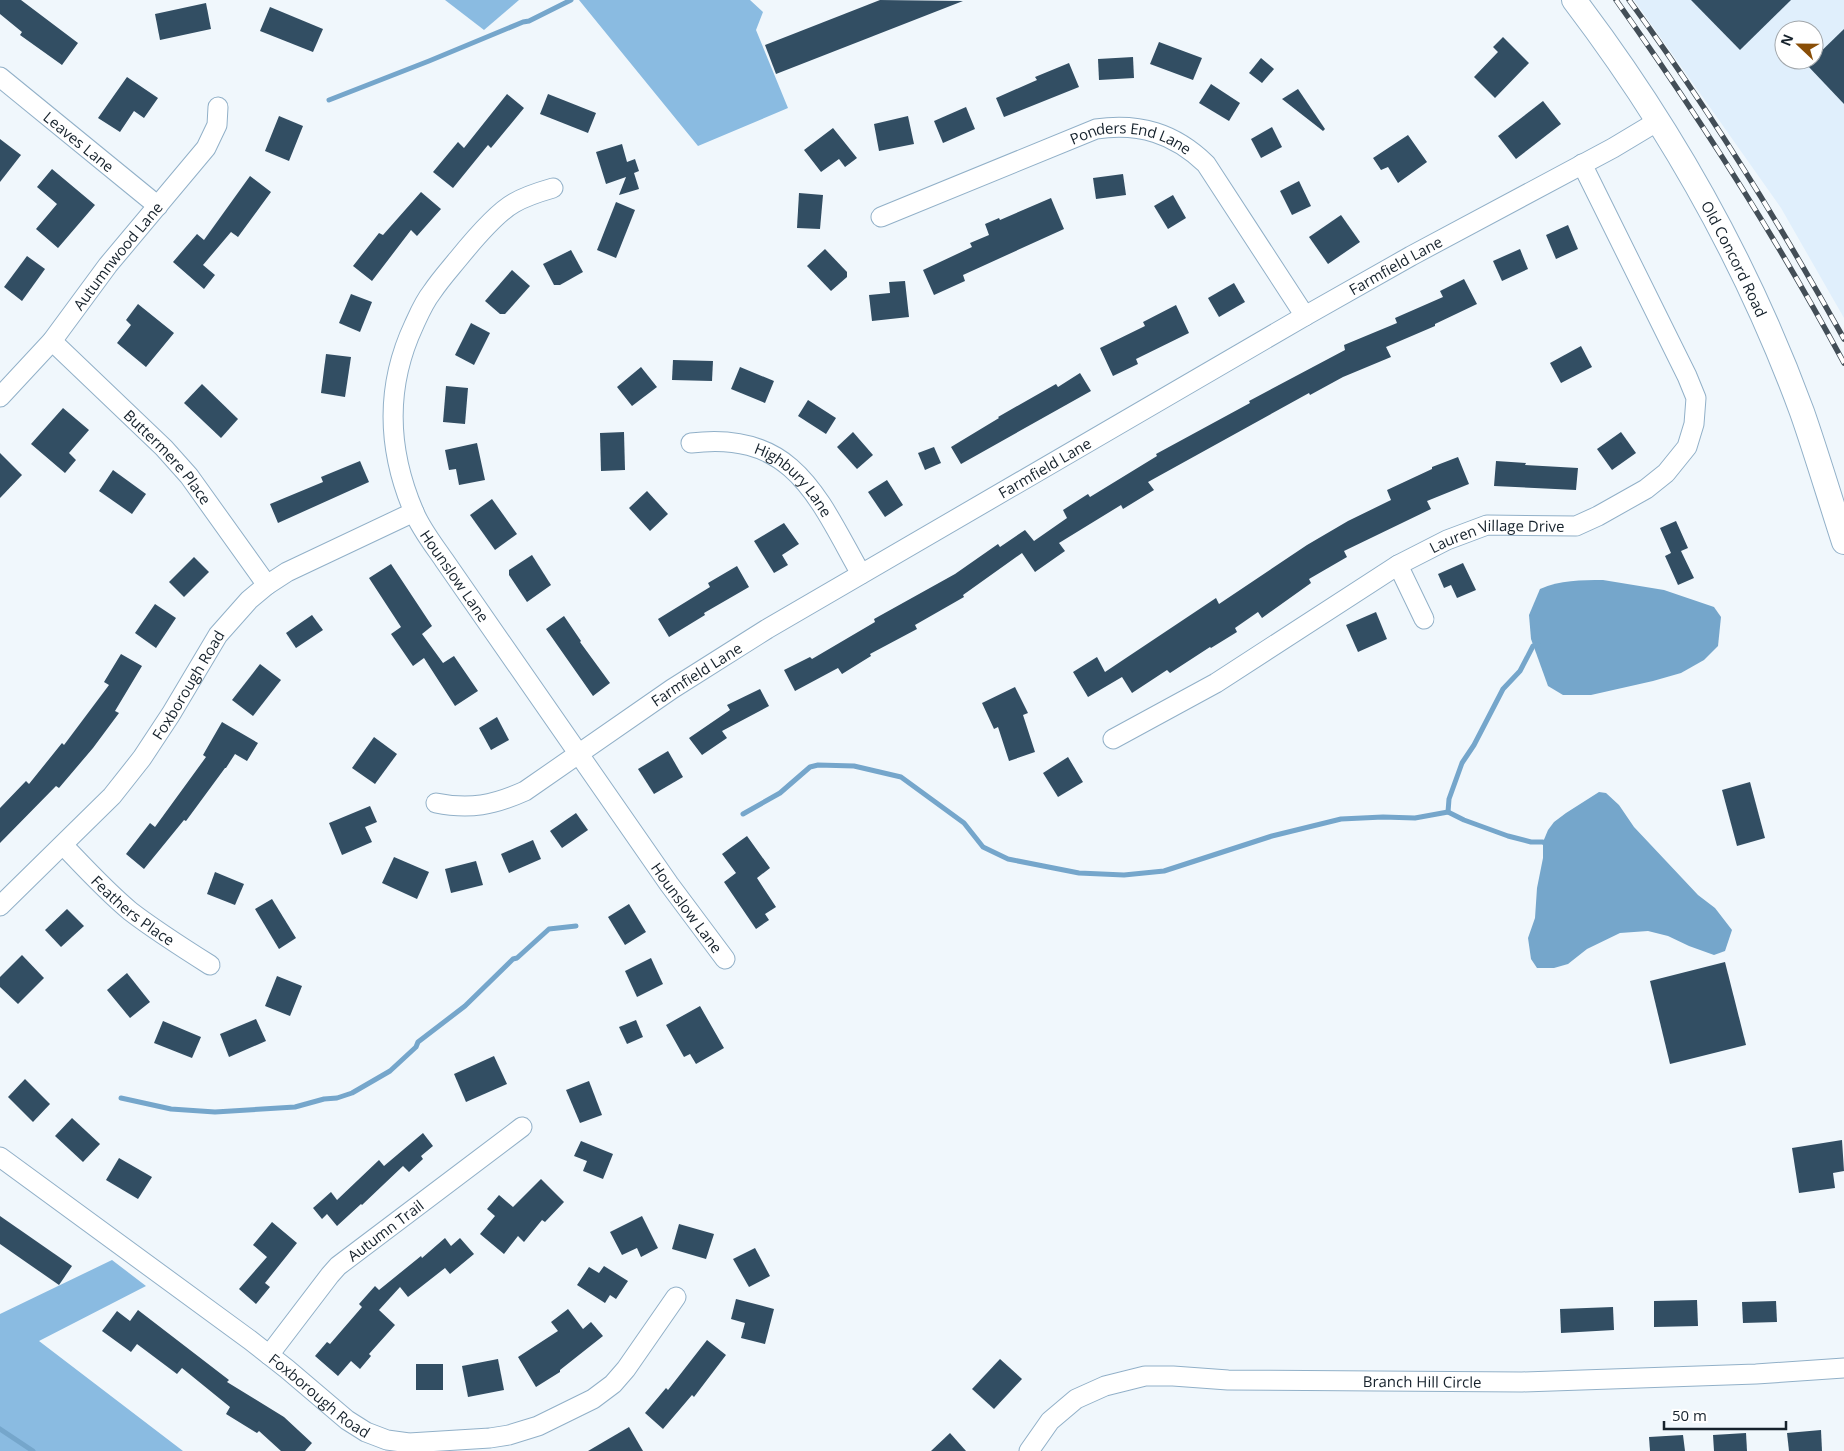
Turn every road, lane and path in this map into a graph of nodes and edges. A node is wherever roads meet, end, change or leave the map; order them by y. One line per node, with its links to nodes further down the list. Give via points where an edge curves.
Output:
1 (1574, 0): 4 (street, Old Concord Road)
2 (0, 77): 7 (street, Leaves Lane)
3 (218, 108): 7 (street, Autumnwood Lane, via 211,141)
4 (1658, 122): 5 (street, Farmfield Lane); 14 (street, Old Concord Road, via 1687,168 1745,277 1801,412)
5 (1582, 164): 9 (street, Farmfield Lane); 15 (street, Lauren Village Drive, via 1696,398 1694,424 1687,447 1666,473 1646,489 1576,526 1487,525 1447,540)
6 (552, 188): 13 (street, Hounslow Lane, via 503,210 431,292 408,338 393,392 392,420 402,481)
7 (158, 206): 10 (street, Autumnwood Lane, via 108,265)
8 (881, 217): 9 (street, Ponders End Lane, via 1096,129 1138,128 1167,136 1206,164)
9 (1305, 316): 16 (street, Farmfield Lane)
10 (52, 341): 11 (street, Autumnwood Lane); 17 (street, Buttermere Place, via 189,476)
11 (0, 397)
12 (691, 443): 16 (street, Highbury Lane, via 737,443 763,450 782,460 817,496)
13 (414, 512): 17 (street, Foxborough Road, via 287,572); 20 (street, Hounslow Lane)
14 (1844, 542)
15 (1398, 565): 18 (street); 19 (street, Lauren Village Drive, via 1216,682)
16 (861, 574): 20 (street, Farmfield Lane, via 712,663)
17 (267, 586): 22 (street, Foxborough Road, via 249,600 218,634 142,758 112,796)
18 (1424, 619)
19 (1113, 740)
20 (579, 754): 21 (street, Farmfield Lane, via 512,797 474,807); 24 (street, Hounslow Lane)
21 (436, 803)
22 (63, 846): 23 (street, Foxborough Road); 25 (street, Feathers Place, via 130,910 169,940)
23 (0, 906)
24 (725, 959)
25 (210, 965)
26 (522, 1127): 29 (street, Autumn Trail, via 338,1266)
27 (0, 1157): 29 (street, Foxborough Road)
28 (676, 1297): 29 (street, Foxborough Road, via 626,1369 594,1399 538,1426 490,1438 409,1443 387,1440 347,1420)
29 (269, 1355)
30 (1844, 1368): 31 (street, Branch Hill Circle, via 1522,1382 1228,1380 1145,1376 1105,1386 1076,1399 1050,1421)
31 (1029, 1451)

